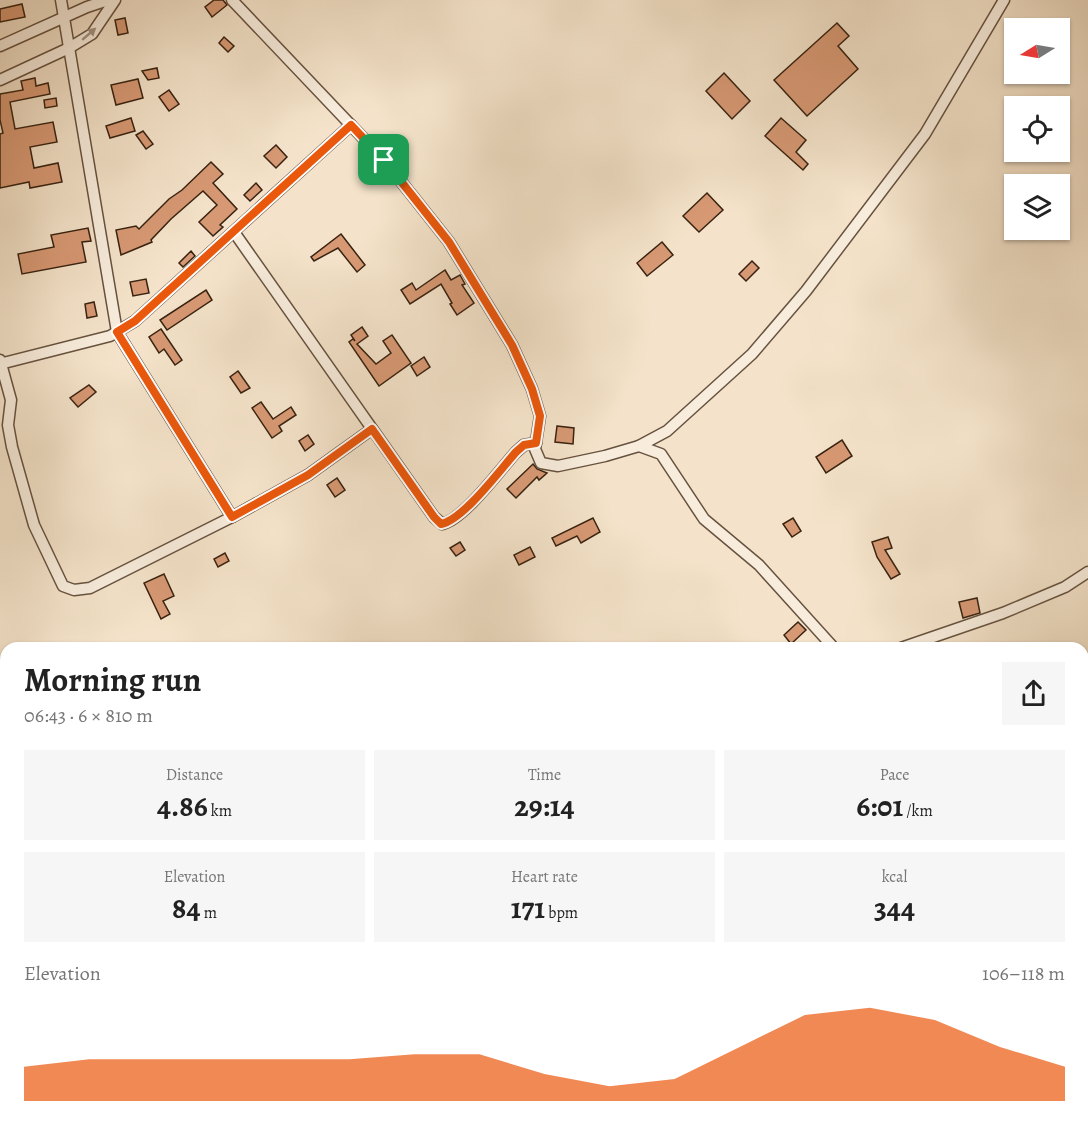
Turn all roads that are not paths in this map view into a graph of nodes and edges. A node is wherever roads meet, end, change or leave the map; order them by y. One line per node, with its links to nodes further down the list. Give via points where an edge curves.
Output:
1 (61, 0): 6 (street)
2 (108, 0): 6 (street)
3 (115, 0): 8 (street, one-way to 3, via 92,34)
4 (232, 0): 10 (street)
5 (1004, 0): 16 (street, via 925,134 806,291 752,354 667,431)
6 (64, 17): 7 (street); 8 (street)
7 (0, 46)
8 (69, 48): 9 (street); 12 (street)
9 (0, 80)
10 (351, 125): 11 (street); 15 (street, via 449,242 512,345 540,416)
11 (234, 232): 12 (street, via 135,321); 14 (street)
12 (117, 332): 13 (street); 17 (street)
13 (0, 363): 17 (street, via 11,400 8,425 12,447 34,525 63,586 74,590 90,588)
14 (372, 429): 15 (street, via 441,524 461,513 524,445); 17 (street, via 308,475)
15 (536, 443): 16 (street, via 541,463 558,466)
16 (639, 446): 19 (street, via 662,454 704,519 759,565)
17 (232, 517)
18 (1088, 572): 20 (street, via 1065,587 1003,613)
19 (829, 642)
20 (918, 642)

